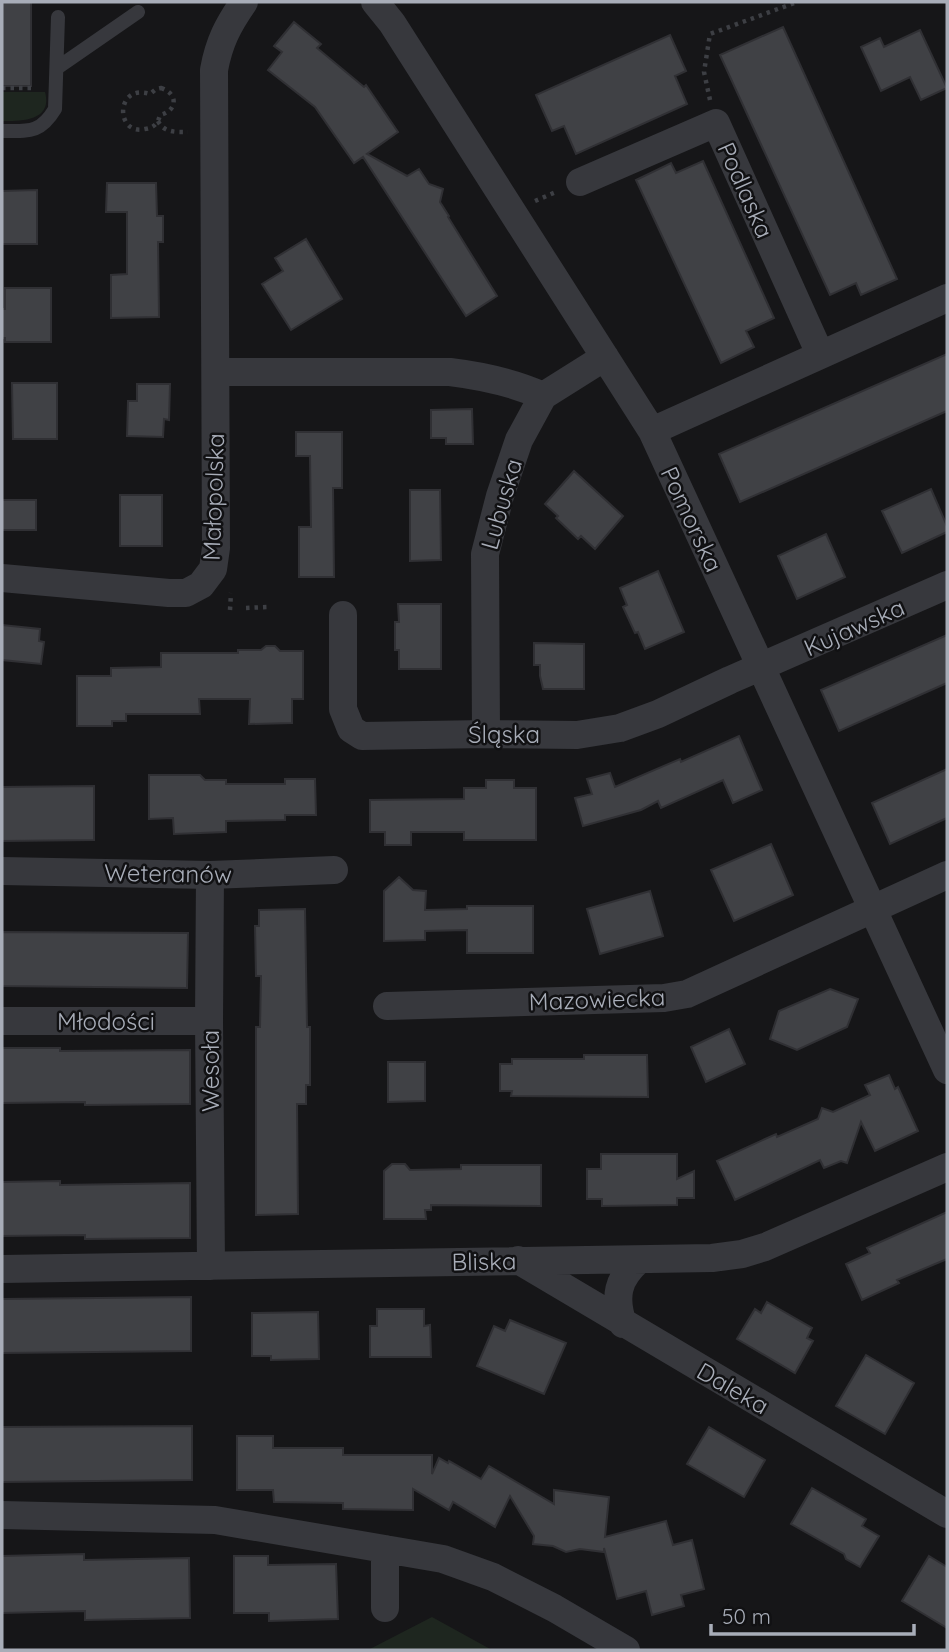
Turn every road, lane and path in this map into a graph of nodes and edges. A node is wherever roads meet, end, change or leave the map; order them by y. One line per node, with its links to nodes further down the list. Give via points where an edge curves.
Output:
1 (244, 2): 17 (street, Małopolska, via 218,48 214,70)
2 (375, 2): 16 (street, Pomorska)
3 (797, 2): 10 (path, via 710,34 704,72)
4 (138, 12): 6 (lane)
5 (58, 17): 6 (lane)
6 (57, 68): 7 (lane)
7 (57, 88): 8 (path); 11 (lane, via 55,109 48,121 30,131)
8 (2, 89)
9 (158, 121): 9 (path, via 149,128 134,129 123,117 124,102 134,93 167,90 173,104); 12 (path, via 172,132)
10 (716, 123): 13 (street, Podlaska); 15 (street, Podlaska)
11 (2, 131)
12 (199, 132)
13 (580, 182)
14 (947, 298): 15 (street)
15 (820, 354): 19 (street)
16 (606, 357): 18 (street, Lubuska); 19 (street, Pomorska)
17 (216, 372): 18 (street, via 450,372 485,376); 20 (street, Małopolska, via 216,548 213,569 201,585 186,593 169,593)
18 (543, 397): 26 (street, Lubuska, via 519,440 485,554)
19 (652, 431): 25 (street, Pomorska)
20 (2, 578)
21 (947, 585): 25 (street, Kujawska)
22 (267, 607): 23 (path)
23 (246, 608)
24 (343, 615): 26 (street, Śląska, via 343,709 351,729 362,736)
25 (761, 668): 26 (street, Śląska, via 620,728 577,735); 31 (street, Pomorska)
26 (486, 734)
27 (334, 870): 29 (street, Weteranów)
28 (2, 871): 29 (street, Weteranów)
29 (210, 875): 34 (street, Wesoła)
30 (947, 875): 31 (street, Mazowiecka)
31 (872, 909): 32 (street, Mazowiecka, via 687,994); 35 (street, Pomorska)
32 (387, 1006)
33 (2, 1021): 34 (street, Młodości)
34 (209, 1021): 39 (street, Wesoła)
35 (947, 1070)
36 (947, 1167): 38 (street, Bliska, via 742,1254)
37 (519, 1260): 38 (street, Bliska); 39 (street, Bliska); 41 (street, Daleka)
38 (639, 1260): 41 (street, via 624,1275 619,1289 617,1303)
39 (211, 1266): 40 (street, Bliska)
40 (2, 1269)
41 (623, 1324): 42 (street, Daleka)
42 (947, 1514)
43 (2, 1516): 44 (street, via 215,1520)
44 (385, 1549): 45 (street); 46 (street, via 443,1559 493,1577)
45 (385, 1608)
46 (626, 1650)

